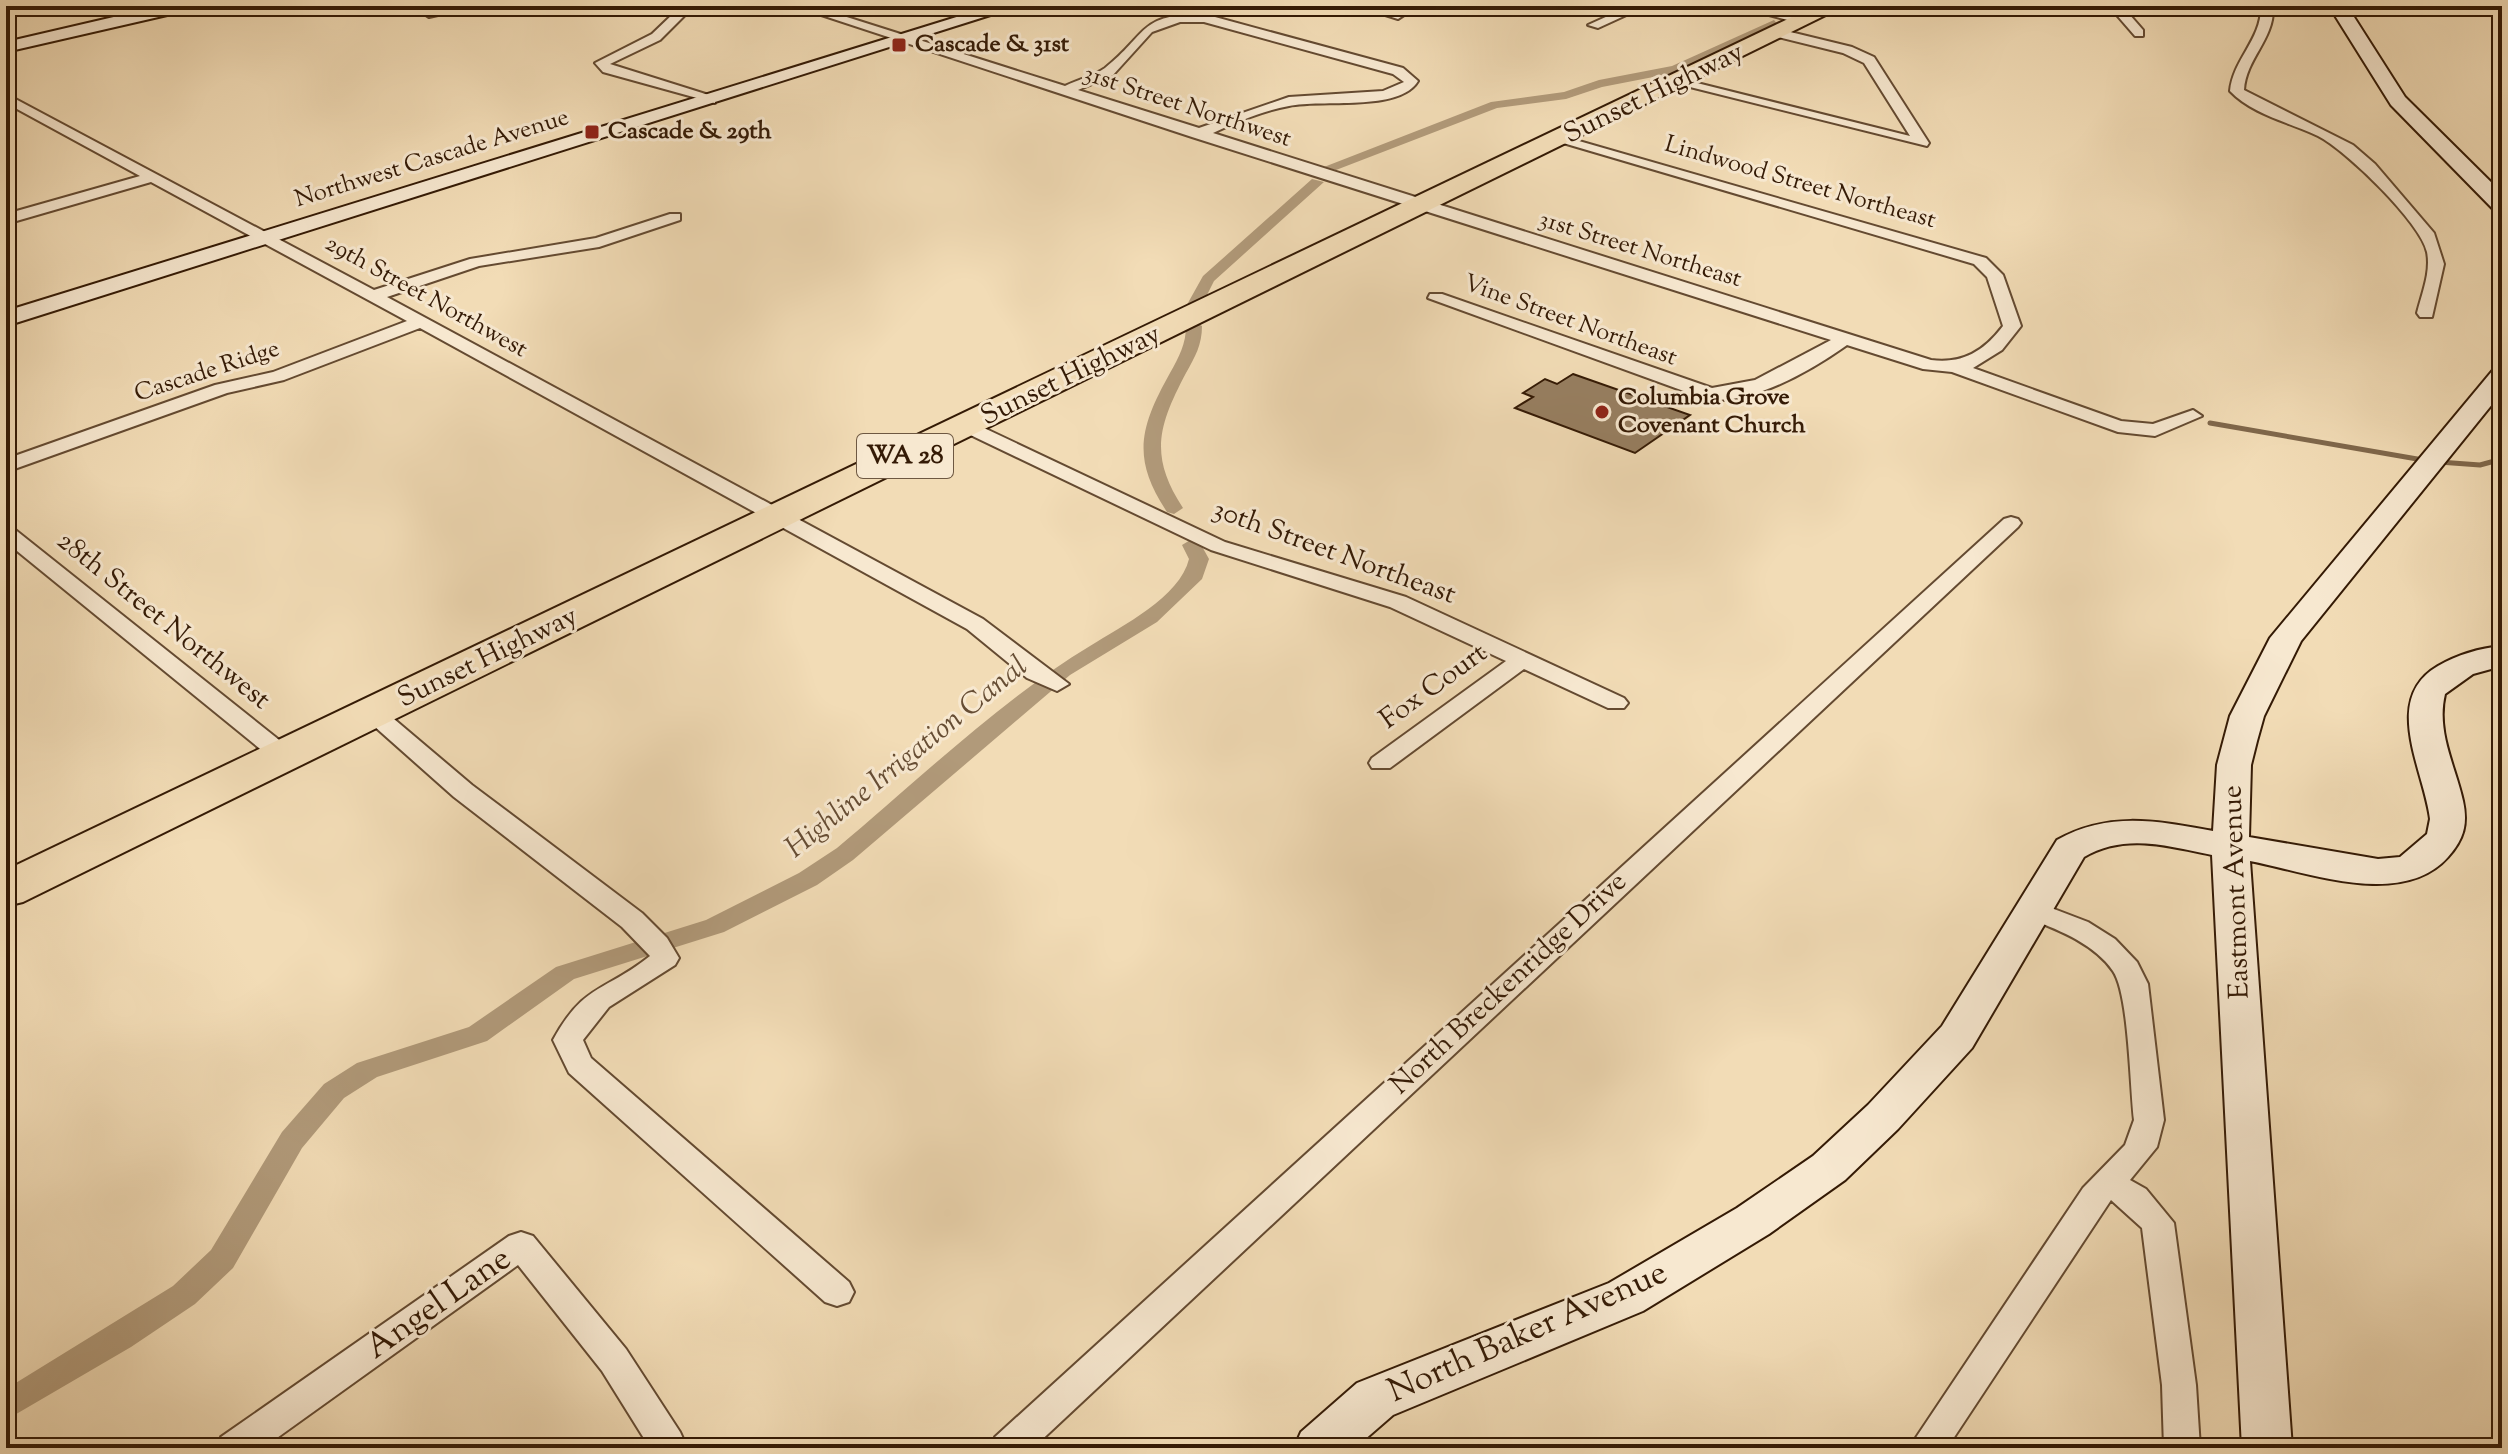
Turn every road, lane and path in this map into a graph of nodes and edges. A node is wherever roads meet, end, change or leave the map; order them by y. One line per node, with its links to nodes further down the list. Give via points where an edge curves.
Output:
1 (183, 6): 18 (main road)
2 (472, 6): 11 (street)
3 (800, 6): 17 (street, 31st Street Northwest)
4 (1010, 6): 17 (main road, Northwest Cascade Avenue)
5 (1363, 6): 12 (street)
6 (1640, 6): 15 (street)
7 (1741, 6): 14 (street)
8 (2115, 6): 16 (street)
9 (2267, 6): 33 (street, via 2262,37 2236,78 2237,91 2251,103 2349,149 2428,236 2437,265)
10 (2338, 6): 26 (main road, via 2398,101)
11 (429, 13)
12 (1398, 15)
13 (678, 16): 22 (street, via 656,37 601,63)
14 (1804, 20): 19 (highway, Sunset Highway / WA 28); 19 (street, via 1869,60 1922,143)
15 (1594, 25)
16 (2139, 33)
17 (904, 39): 20 (street, 31st Street Northwest); 22 (main road, Northwest Cascade Avenue)
18 (6, 47)
19 (1677, 82): 24 (highway, Sunset Highway / WA 28)
20 (1064, 91): 23 (street, 31st Street Northwest); 23 (street, via 1108,72 1148,29 1187,17 1398,71 1411,81 1407,88 1386,94 1269,106)
21 (6, 98): 25 (street, 29th Street Northwest)
22 (710, 100): 30 (main road, Northwest Cascade Avenue)
23 (1197, 134): 27 (street, 31st Street Northwest)
24 (1560, 140): 27 (highway, Sunset Highway / WA 28); 37 (street, Lindwood Street Northeast, via 1980,261 1995,275 2012,326 1973,364)
25 (154, 177): 29 (street); 30 (street, 29th Street Northwest)
26 (2502, 205)
27 (1422, 207): 36 (street, 31st Street Northeast); 40 (highway, Sunset Highway / WA 28)
28 (675, 217): 31 (street, via 599,242 476,262)
29 (6, 219)
30 (268, 238): 31 (street, 29th Street Northwest); 34 (main road, Northwest Cascade Avenue)
31 (373, 296): 35 (street, 29th Street Northwest)
32 (1436, 298): 36 (street, Vine Street Northeast, via 1710,394 1752,389)
33 (2426, 313)
34 (6, 319)
35 (421, 322): 41 (street, Cascade Ridge, via 278,376 221,389); 42 (street, 29th Street Northwest)
36 (1844, 339): 37 (street)
37 (1959, 369): 39 (street, via 2118,426 2155,430)
38 (2500, 377): 52 (main road, Eastmont Avenue, via 2286,638 2247,716 2234,765)
39 (2193, 416)
40 (967, 426): 42 (highway, Sunset Highway / WA 28); 46 (street, 30th Street Northeast, via 1226,549 1398,602)
41 (6, 466)
42 (781, 516): 47 (street, 29th Street Northwest, via 975,624 1035,673); 49 (highway, Sunset Highway / WA 28)
43 (2011, 523): 59 (street, North Breckenridge Drive)
44 (6, 532): 50 (street, 28th Street Northwest)
45 (2502, 656): 52 (main road, North Baker Avenue, via 2461,666 2428,692 2425,723 2446,817 2446,833 2430,855 2407,868 2368,871)
46 (1522, 660): 48 (street, 30th Street Northeast); 51 (street, Fox Court)
47 (1057, 684)
48 (1616, 703)
49 (373, 713): 50 (highway, Sunset Highway / WA 28); 56 (street, via 657,945 665,958 649,973 607,992 578,1017 568,1040 579,1065)
50 (284, 756): 53 (highway, Sunset Highway / WA 28)
51 (1381, 763)
52 (2230, 846): 54 (main road, North Baker Avenue, via 2122,829 2094,835 2070,849); 63 (main road, Eastmont Avenue)
53 (6, 890)
54 (2033, 910): 55 (street, via 2098,940 2129,970 2134,984 2149,1120 2146,1139); 60 (main road, North Baker Avenue, via 1957,1037 1883,1117 1799,1191 1626,1297 1375,1399)
55 (2108, 1182): 61 (street); 62 (street, via 2135,1198 2158,1223)
56 (837, 1292)
57 (667, 1443): 58 (street, Angel Lane, via 614,1360 521,1245)
58 (234, 1448)
59 (1008, 1448)
60 (1319, 1448)
61 (1927, 1448)
62 (2182, 1448)
63 (2267, 1448)

